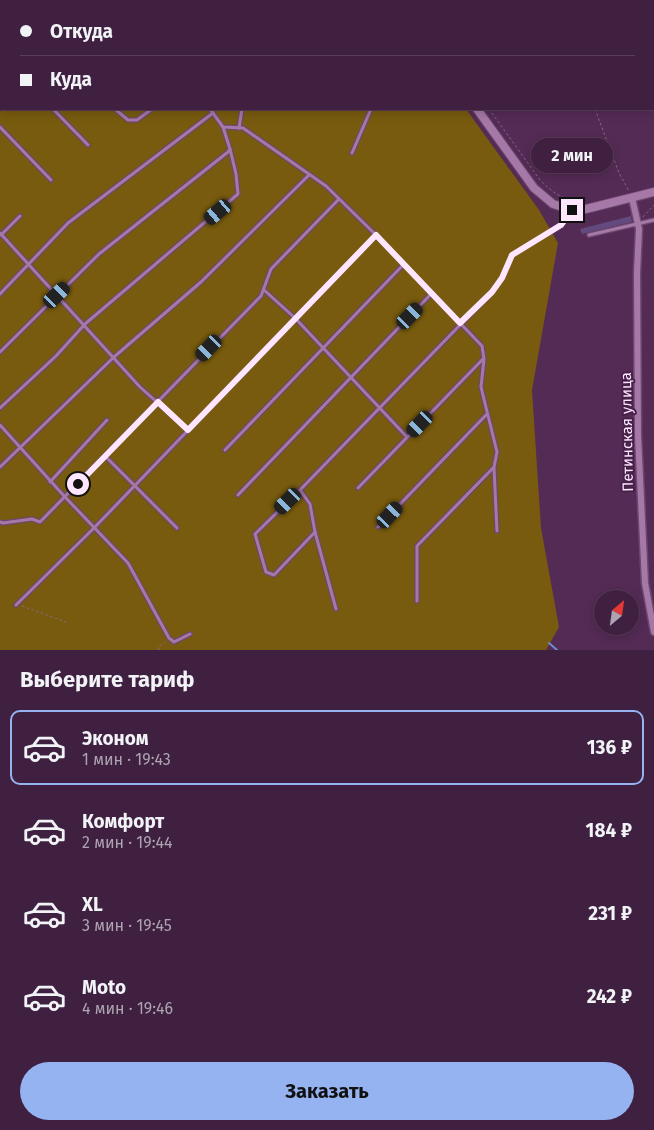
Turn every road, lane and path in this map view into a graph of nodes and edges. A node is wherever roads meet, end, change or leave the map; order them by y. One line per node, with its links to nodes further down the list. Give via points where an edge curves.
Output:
1 (54, 110): 14 (lane)
2 (116, 110): 3 (lane, via 128,120 137,120)
3 (151, 110)
4 (211, 110): 10 (lane)
5 (242, 110): 13 (lane)
6 (372, 110): 16 (lane)
7 (478, 110): 24 (street, via 534,188 553,204)
8 (490, 110): 22 (path, via 550,190 567,199)
9 (595, 110): 20 (path, via 619,173)
10 (213, 113): 12 (lane); 31 (lane, via 68,223)
11 (0, 127): 18 (lane)
12 (223, 127): 13 (lane); 15 (lane)
13 (239, 128): 17 (lane)
14 (88, 145)
15 (230, 149): 36 (lane, via 99,254); 39 (lane, via 238,194)
16 (352, 154)
17 (308, 175): 21 (lane); 42 (lane, via 201,282)
18 (50, 180)
19 (654, 192): 20 (street)
20 (631, 195): 24 (street); 27 (street, Петинская улица)
21 (339, 199): 29 (lane); 33 (lane, via 270,269)
22 (586, 202)
23 (654, 205): 27 (path)
24 (572, 210): 38 (lane, via 561,225 512,255 492,292)
25 (20, 216): 28 (lane)
26 (654, 220): 27 (lane)
27 (639, 226): 30 (lane); 74 (street, Петинская улица, via 638,436 645,583)
28 (0, 234): 31 (lane)
29 (376, 235): 32 (lane); 37 (lane)
30 (589, 235)
31 (29, 264): 35 (lane); 36 (lane)
32 (404, 264): 34 (lane); 40 (lane)
33 (264, 290): 37 (lane); 45 (lane)
34 (432, 293): 38 (lane); 44 (lane)
35 (0, 294)
36 (57, 295): 39 (lane); 41 (lane)
37 (295, 318): 40 (lane); 51 (lane)
38 (460, 323): 43 (lane, via 482,346); 47 (lane)
39 (85, 324): 42 (lane); 46 (lane)
40 (323, 349): 44 (lane); 54 (lane)
41 (0, 352)
42 (114, 357): 45 (lane); 53 (lane)
43 (484, 359): 48 (lane, via 482,387); 52 (lane)
44 (351, 378): 47 (lane); 62 (lane)
45 (158, 402): 51 (lane); 55 (lane)
46 (0, 408)
47 (378, 408): 52 (lane); 61 (lane)
48 (488, 414): 57 (lane, via 497,452); 67 (lane)
49 (107, 420): 58 (lane)
50 (0, 425): 53 (lane)
51 (188, 430): 59 (lane)
52 (407, 437): 60 (lane)
53 (20, 447): 56 (lane); 58 (lane)
54 (225, 450)
55 (105, 456): 59 (lane); 63 (lane)
56 (0, 467)
57 (494, 467): 68 (lane); 70 (lane, via 416,546)
58 (50, 482): 63 (lane)
59 (135, 485): 65 (lane); 66 (lane)
60 (358, 488)
61 (300, 490): 69 (lane, via 310,504); 69 (lane, via 255,534 266,572 274,575)
62 (238, 495)
63 (65, 498): 64 (lane, via 40,522 32,519); 65 (lane)
64 (0, 522)
65 (94, 528): 71 (lane); 76 (lane, via 128,563)
66 (177, 528)
67 (378, 528)
68 (497, 531)
69 (315, 532): 72 (lane)
70 (417, 600)
71 (16, 604): 73 (path)
72 (336, 609)
73 (66, 622)
74 (654, 632)
75 (190, 634): 76 (lane, via 174,642)
76 (169, 638): 77 (path)
77 (158, 650)

